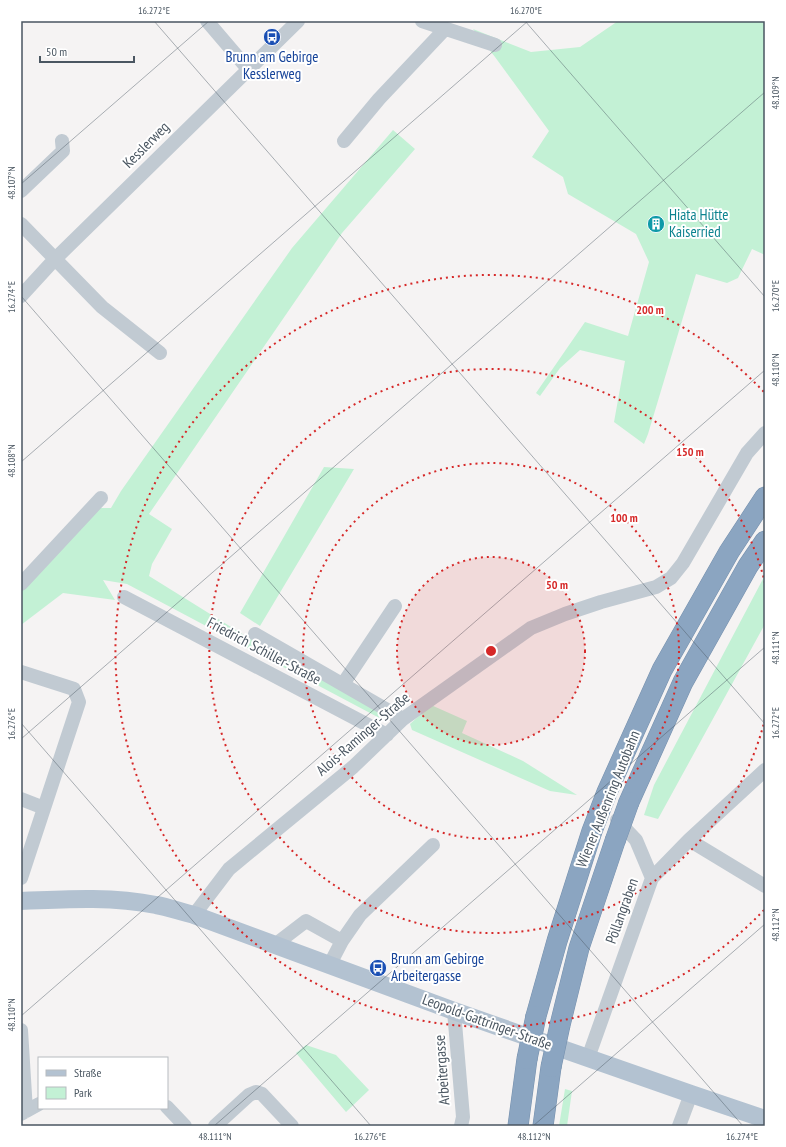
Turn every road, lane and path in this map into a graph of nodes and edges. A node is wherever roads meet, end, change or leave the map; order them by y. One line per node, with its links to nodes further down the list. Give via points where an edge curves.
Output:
1 (207, 21): 6 (street)
2 (298, 21): 6 (street, Kesslerweg)
3 (422, 21): 4 (street)
4 (445, 29): 5 (street); 8 (street, via 379,99)
5 (495, 45)
6 (248, 69): 11 (street, Kesslerweg)
7 (62, 141): 9 (street, via 62,151)
8 (344, 141)
9 (21, 191)
10 (21, 224): 11 (street)
11 (54, 260): 12 (street, Kesslerweg); 13 (street, via 102,307)
12 (21, 296)
13 (160, 353)
14 (765, 433): 24 (street, Alois-Raminger-Straße, via 747,453 683,563 671,578 656,587 601,602 531,628)
15 (101, 498): 18 (street)
16 (765, 498): 52 (highway, Wiener Außenring Autobahn, bridge, via 729,552 662,670 607,792 557,941 536,1016)
17 (765, 541): 53 (highway, Wiener Außenring Autobahn, bridge, via 748,566 683,682 629,802 579,948 551,1068)
18 (21, 584)
19 (124, 598): 25 (street, Friedrich Schiller-Straße)
20 (396, 606): 23 (street)
21 (255, 634): 23 (street)
22 (21, 672): 28 (street, via 74,689 79,702)
23 (343, 684): 24 (street)
24 (403, 719): 25 (street, Alois-Raminger-Straße)
25 (387, 735): 36 (street, Alois-Raminger-Straße, via 353,767 229,869)
26 (765, 770): 30 (street, Pöllangraben)
27 (21, 799): 28 (street)
28 (44, 808): 32 (street)
29 (617, 820): 33 (street, via 636,840)
30 (689, 840): 33 (street, Pöllangraben); 34 (street)
31 (433, 845): 37 (street, via 360,915)
32 (21, 878)
33 (652, 878): 42 (street, Pöllangraben)
34 (765, 886)
35 (21, 901): 36 (main road, Leopold-Gattringer-Straße, via 113,900 156,905)
36 (194, 915): 38 (main road, Leopold-Gattringer-Straße)
37 (342, 942): 38 (street, via 306,921); 39 (street)
38 (276, 944): 39 (main road, Leopold-Gattringer-Straße)
39 (330, 964): 40 (main road, Leopold-Gattringer-Straße)
40 (454, 1011): 42 (main road, Leopold-Gattringer-Straße); 51 (street, Arbeitergasse, via 463,1117)
41 (21, 1030): 46 (street)
42 (588, 1058): 43 (main road, Leopold-Gattringer-Straße)
43 (691, 1094): 47 (main road, Leopold-Gattringer-Straße); 54 (street)
44 (38, 1104): 46 (street)
45 (168, 1108): 48 (street)
46 (23, 1112)
47 (765, 1119)
48 (185, 1126)
49 (216, 1126): 50 (street, via 249,1095 256,1092 262,1094)
50 (292, 1126)
51 (461, 1126)
52 (518, 1126)
53 (543, 1126)
54 (679, 1126)

